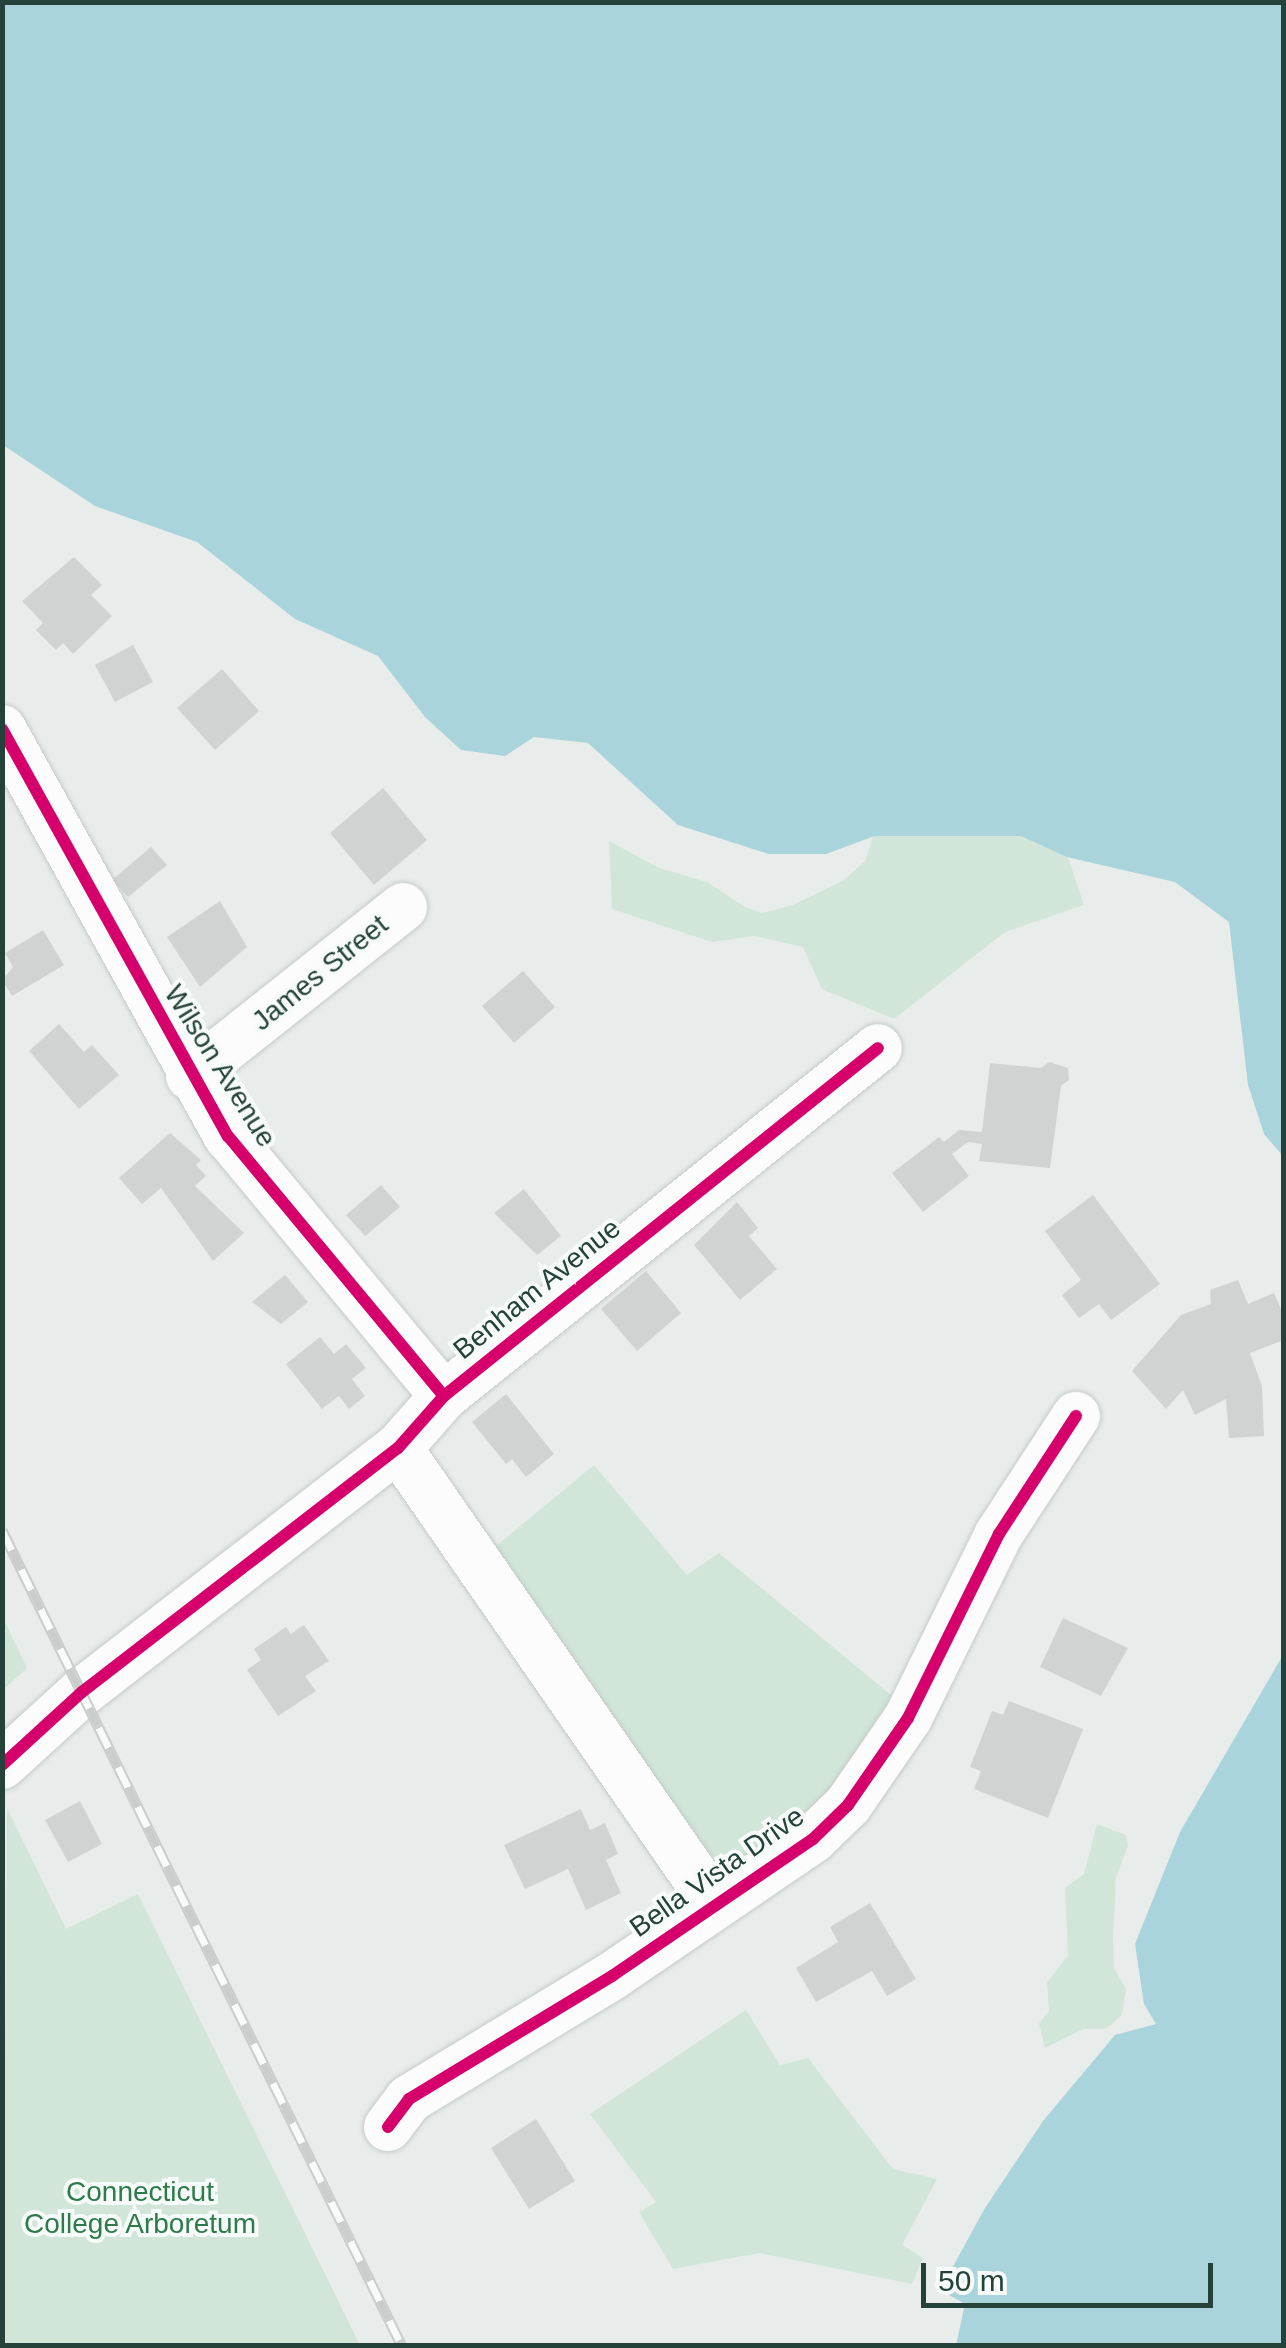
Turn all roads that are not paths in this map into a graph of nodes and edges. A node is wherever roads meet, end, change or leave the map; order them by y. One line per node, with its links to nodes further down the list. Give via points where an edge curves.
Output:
1 (2, 729): 4 (street, Wilson Avenue)
2 (403, 907): 4 (street, James Street)
3 (878, 1048): 5 (street, Benham Avenue)
4 (190, 1076): 5 (street, Wilson Avenue, via 228,1136)
5 (444, 1396): 7 (street, Benham Avenue)
6 (1076, 1416): 9 (street, Bella Vista Drive, via 999,1534 879,1767 813,1839)
7 (398, 1448): 8 (street, Benham Avenue, via 82,1692); 9 (street, Bella Vista Drive)
8 (2, 1764)
9 (715, 1905): 10 (street, Bella Vista Drive, via 542,2023 409,2099)
10 (388, 2128)

